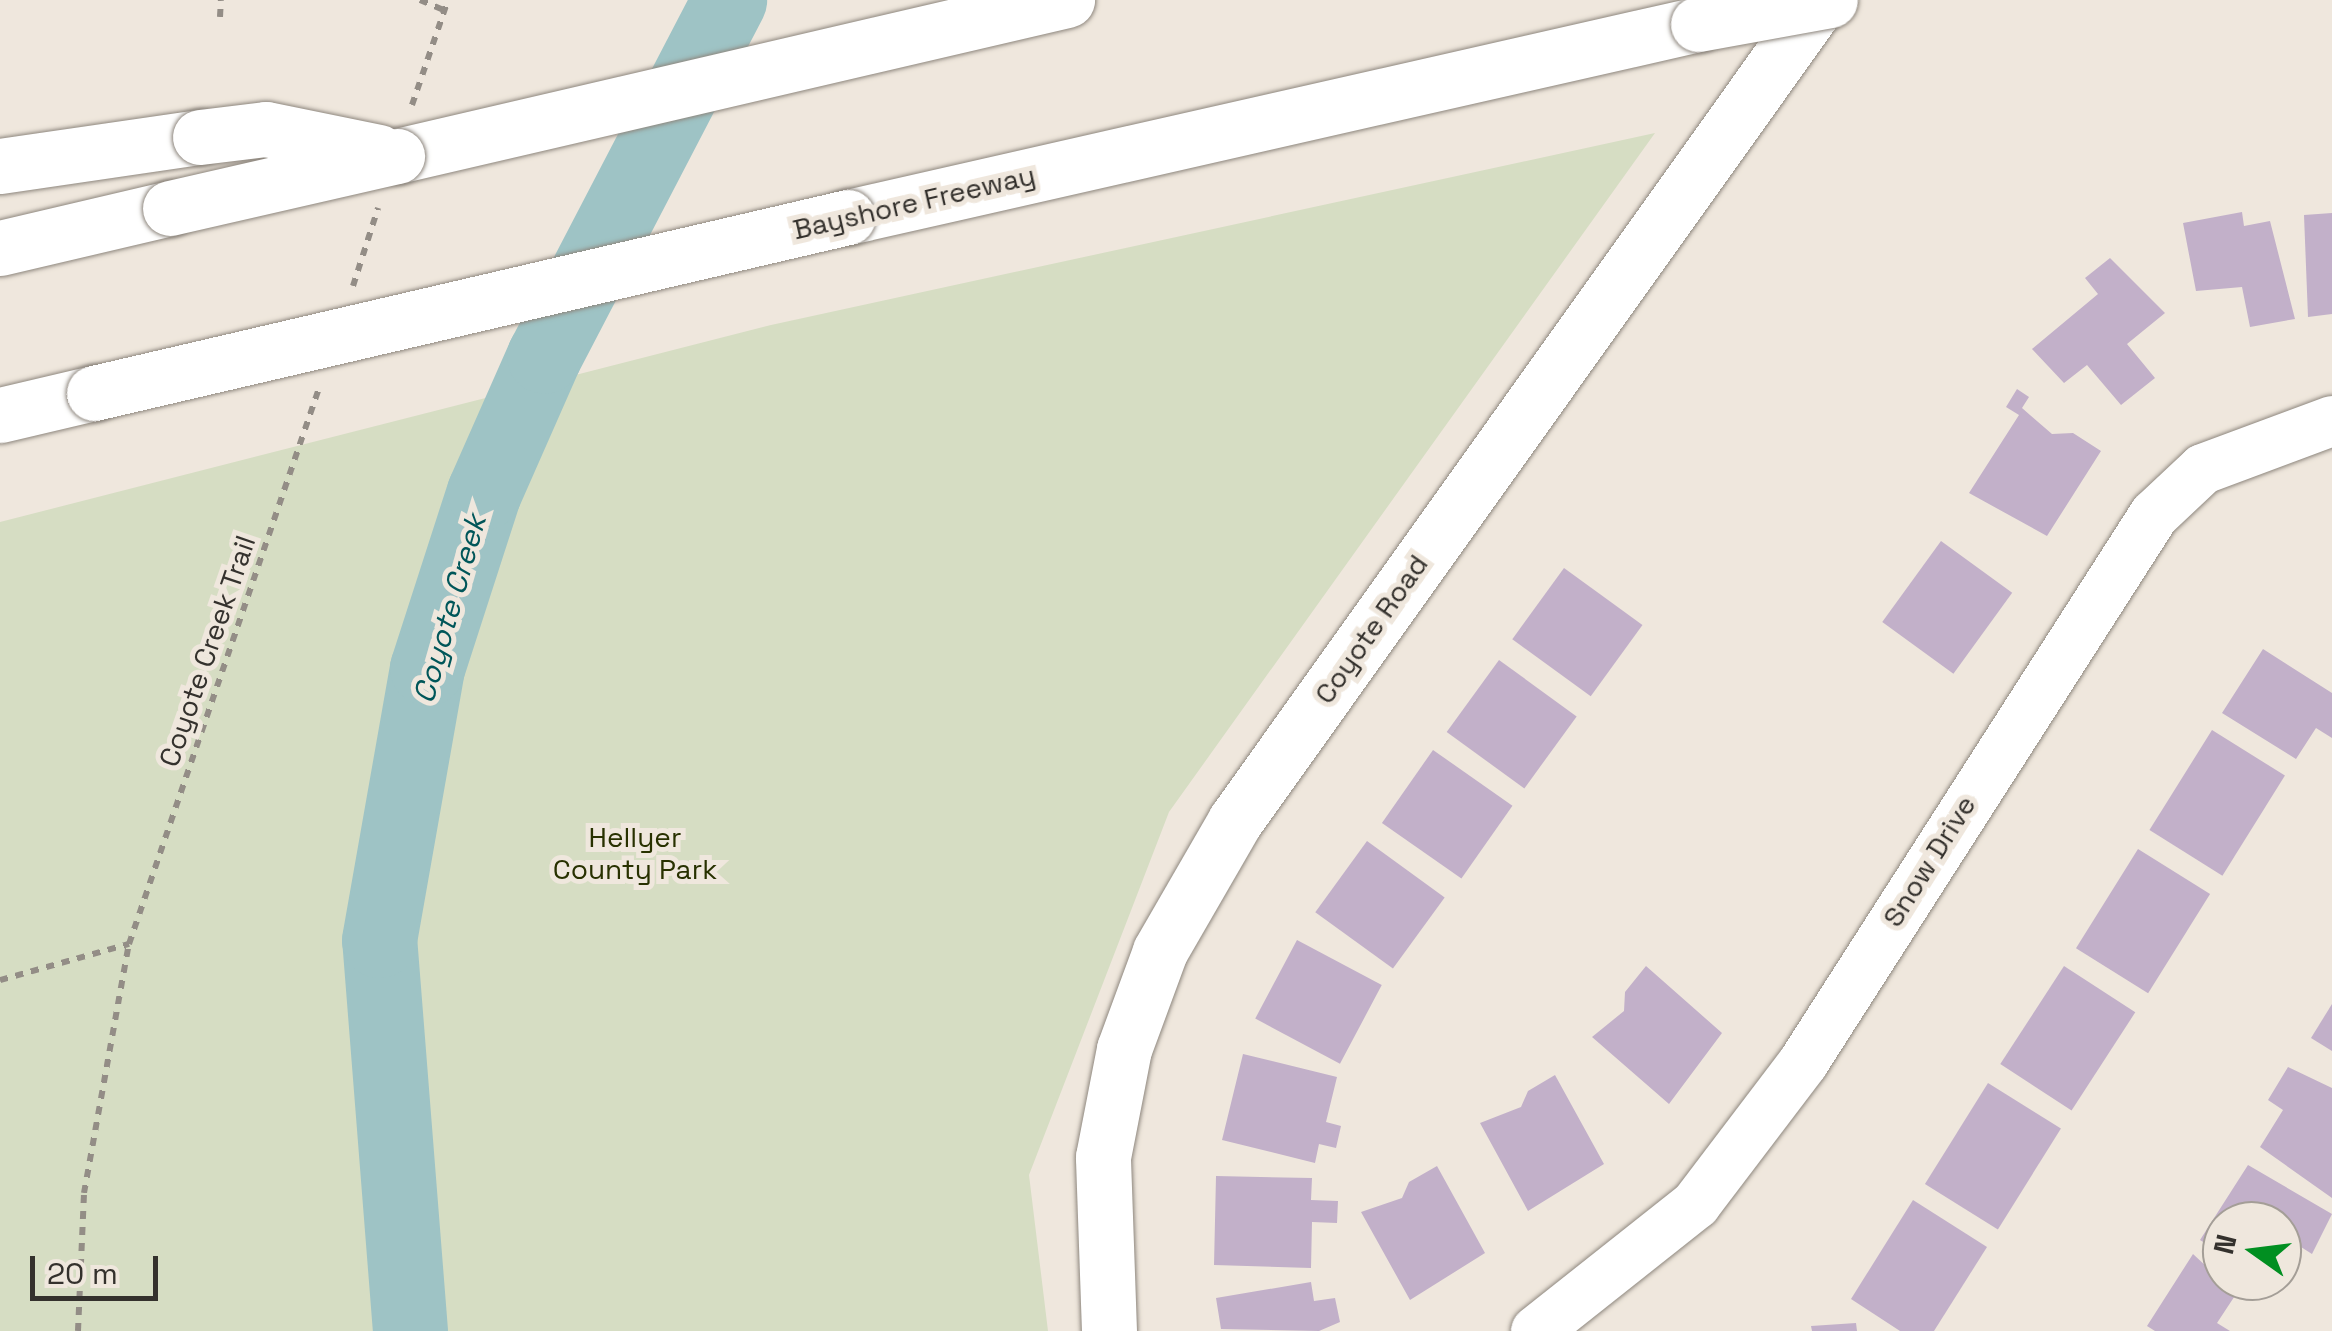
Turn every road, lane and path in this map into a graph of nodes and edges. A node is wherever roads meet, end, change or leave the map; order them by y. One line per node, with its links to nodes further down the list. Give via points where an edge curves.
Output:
1 (222, 0): 8 (path)
2 (420, 0): 7 (path)
3 (448, 0): 7 (path)
4 (1067, 0): 9 (main road)
5 (1820, 0): 19 (main road, Coyote Road, via 1236,821 1160,951 1124,1049 1103,1157)
6 (1830, 0): 14 (main road, Bayshore Freeway, bridge, via 848,216)
7 (443, 10): 9 (path)
8 (220, 17)
9 (395, 157): 10 (main road, bridge, via 266,129); 11 (main road, bridge); 12 (path)
10 (0, 166)
11 (0, 248)
12 (346, 306)
13 (322, 380): 16 (path, Coyote Creek Trail)
14 (0, 415)
15 (2328, 432): 20 (street, Snow Drive, via 2204,470 2154,514 1803,1063 1696,1204)
16 (129, 944): 17 (path); 18 (path, Coyote Creek Trail, via 84,1192)
17 (0, 980)
18 (78, 1331)
19 (1109, 1331)
20 (1536, 1331)

